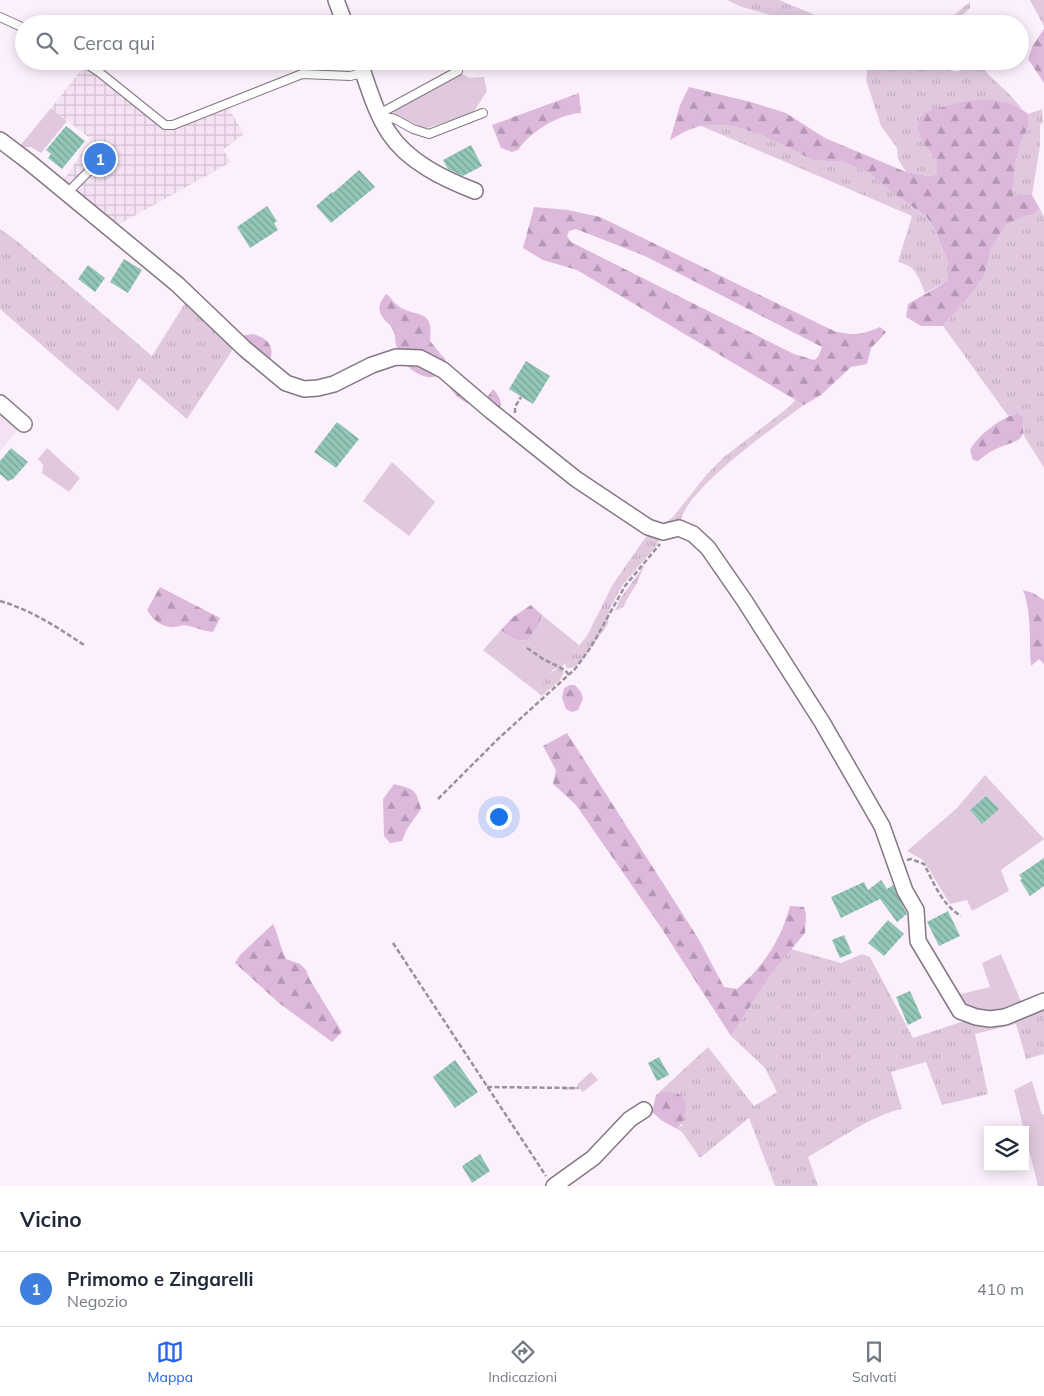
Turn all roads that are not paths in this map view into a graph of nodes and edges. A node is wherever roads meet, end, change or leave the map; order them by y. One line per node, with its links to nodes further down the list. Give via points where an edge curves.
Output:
1 (336, 0): 2 (street)
2 (342, 15)
3 (0, 17): 4 (lane)
4 (15, 24)
5 (97, 70): 6 (lane, via 164,125 174,125 302,74 350,76)
6 (357, 70)
7 (362, 70): 10 (street)
8 (458, 71): 10 (lane)
9 (483, 113): 10 (lane, via 429,134)
10 (379, 115): 13 (street, via 390,134 409,155 445,178)
11 (0, 140): 14 (street)
12 (97, 163): 14 (lane)
13 (475, 191)
14 (67, 193): 17 (street, via 176,284 286,383 304,389 318,388 396,357 420,358 443,370 576,478 648,527 665,531 679,528 694,534 708,548 744,600 822,722 882,826 916,910 918,941 960,1010 990,1019 1006,1017)
15 (0, 403): 16 (street)
16 (24, 424)
17 (1044, 1001)
18 (644, 1110): 19 (street, via 630,1119 593,1158)
19 (552, 1184)

